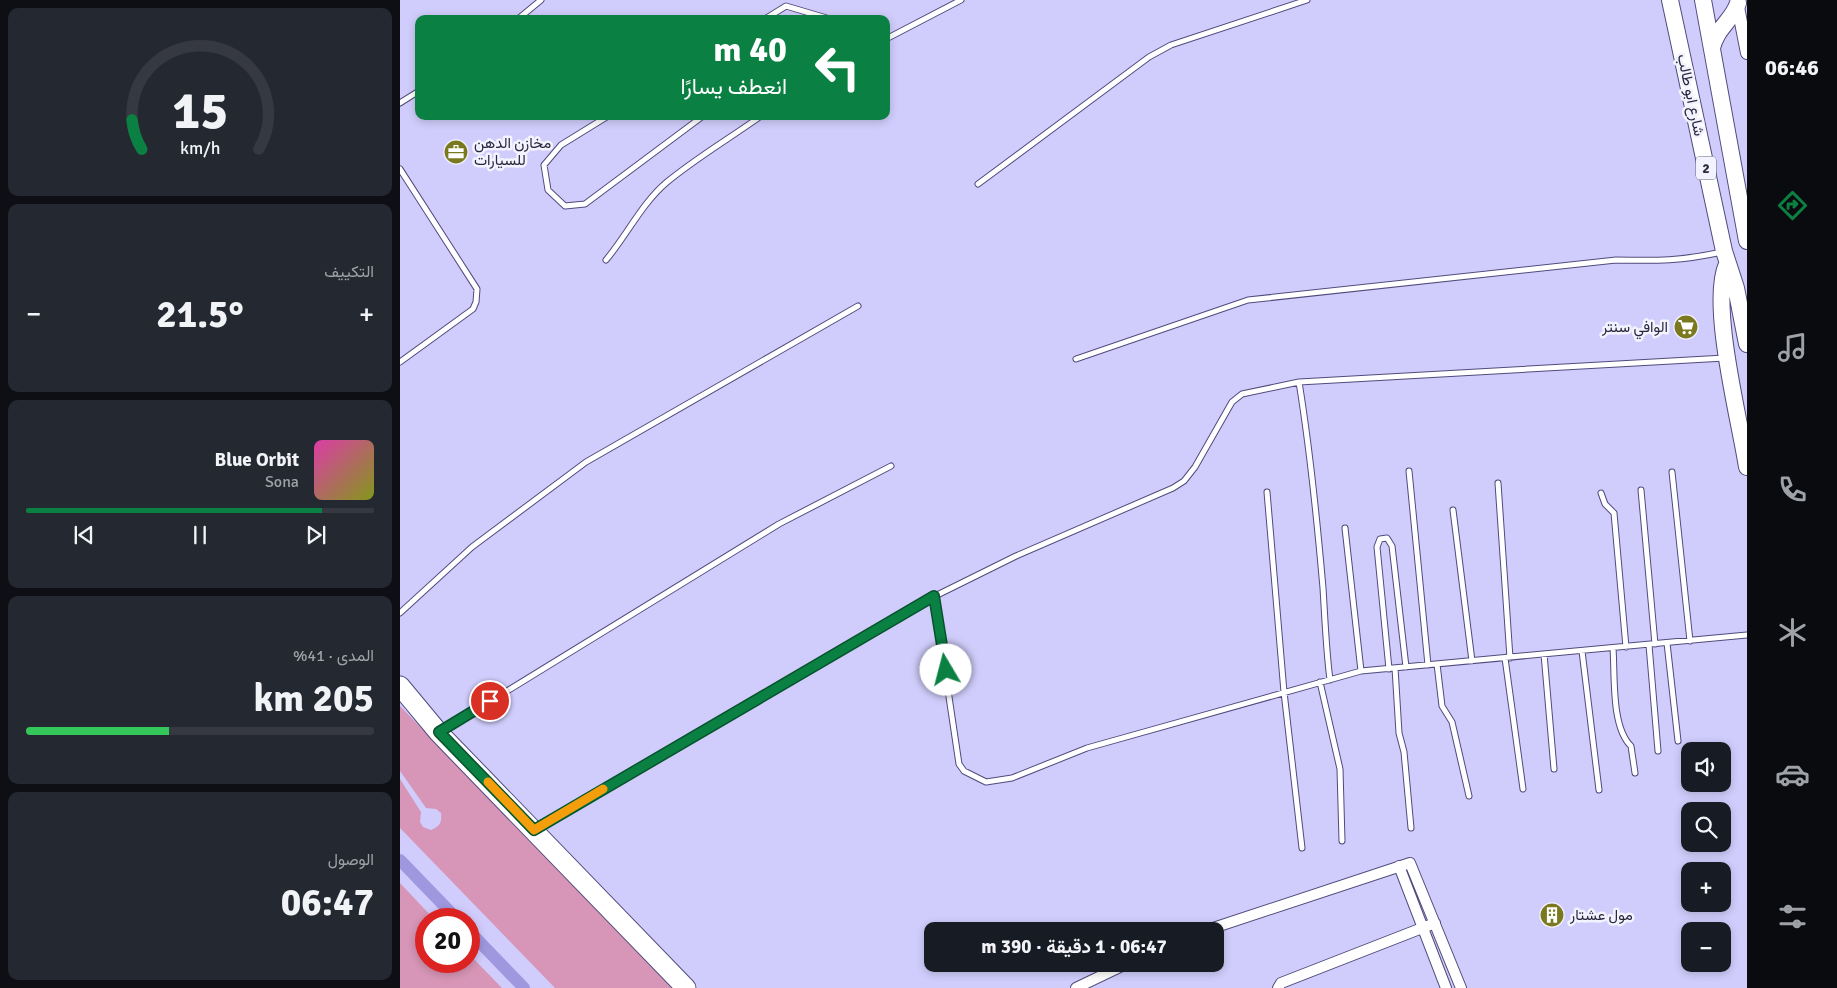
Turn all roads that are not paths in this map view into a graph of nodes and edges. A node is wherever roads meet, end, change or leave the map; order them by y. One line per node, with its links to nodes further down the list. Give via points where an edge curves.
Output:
1 (541, 0): 7 (lane)
2 (961, 0): 10 (lane)
3 (1307, 0): 19 (lane, via 1171,45 1149,57)
4 (1670, 0): 21 (highway, شارع ابو طالب / 2)
5 (1703, 0): 11 (highway, شارع ابو طالب / 2)
6 (1737, 1): 11 (highway, via 1734,14 1717,33); 12 (street)
7 (523, 15)
8 (771, 15): 9 (lane, via 786,6)
9 (816, 15)
10 (890, 37)
11 (1712, 48): 20 (highway, شارع ابو طالب / 2)
12 (1747, 53)
13 (415, 94): 14 (lane)
14 (400, 103)
15 (602, 120): 16 (lane, via 561,145 544,164 548,190 565,206 585,204)
16 (698, 120)
17 (755, 120): 22 (lane, via 666,182)
18 (400, 169): 27 (lane, via 477,289 472,309)
19 (978, 184)
20 (1747, 241)
21 (1725, 258): 24 (highway, شارع ابو طالب / 2, via 1736,288); 25 (highway, via 1720,295); 26 (lane, via 1656,262 1616,260 1248,300)
22 (606, 260)
23 (858, 306): 40 (lane, via 586,462 472,547)
24 (1746, 340)
25 (1728, 358): 28 (lane); 30 (highway)
26 (1076, 359)
27 (400, 362)
28 (1299, 382): 39 (lane, via 1242,394 1232,402 1196,467 1173,488 1016,556); 56 (lane, via 1312,464)
29 (891, 466): 60 (lane, via 779,524)
30 (1747, 467)
31 (1409, 471): 52 (lane)
32 (1672, 472): 42 (lane)
33 (1498, 483): 49 (lane)
34 (1641, 490): 44 (lane)
35 (1267, 492): 59 (lane)
36 (1602, 492): 45 (lane, via 1605,504 1614,513)
37 (1453, 510): 50 (lane)
38 (1345, 528): 55 (lane)
39 (934, 596): 59 (lane, via 959,764 964,771 986,782 1012,778 1087,748); 69 (lane)
40 (400, 613)
41 (1747, 635): 42 (lane)
42 (1690, 641): 43 (lane)
43 (1667, 643): 44 (lane); 61 (lane)
44 (1652, 644): 45 (lane); 62 (lane)
45 (1626, 647): 46 (lane)
46 (1613, 648): 47 (lane); 64 (lane, via 1618,721 1631,746)
47 (1582, 651): 48 (lane); 66 (lane)
48 (1544, 654): 49 (lane); 63 (lane)
49 (1508, 658): 50 (lane); 65 (lane)
50 (1472, 661): 51 (lane)
51 (1437, 664): 52 (lane); 67 (lane, via 1442,706 1452,722)
52 (1428, 665): 53 (lane)
53 (1406, 667): 54 (lane); 54 (lane, via 1392,546 1387,538 1380,539 1377,547)
54 (1392, 669): 55 (lane); 68 (lane)
55 (1361, 671): 56 (lane)
56 (1330, 680): 57 (lane)
57 (1320, 682): 59 (lane); 70 (lane, via 1340,769)
58 (400, 686): 60 (highway)
59 (1284, 692): 71 (lane)
60 (439, 732): 69 (highway)
61 (1678, 741)
62 (1658, 752)
63 (1554, 769)
64 (1635, 773)
65 (1523, 788)
66 (1599, 790)
67 (1469, 796)
68 (1411, 828)
69 (534, 830): 77 (highway)
70 (1342, 841)
71 (1302, 848)
72 (1399, 866): 73 (street, via 1411,864); 74 (street); 75 (street)
73 (1434, 923): 75 (street); 81 (street)
74 (1224, 924)
75 (1422, 928): 79 (street, via 1281,983); 80 (street)
76 (1109, 972): 78 (street)
77 (686, 988)
78 (1076, 988)
79 (1278, 988)
80 (1446, 988)
81 (1461, 988)

